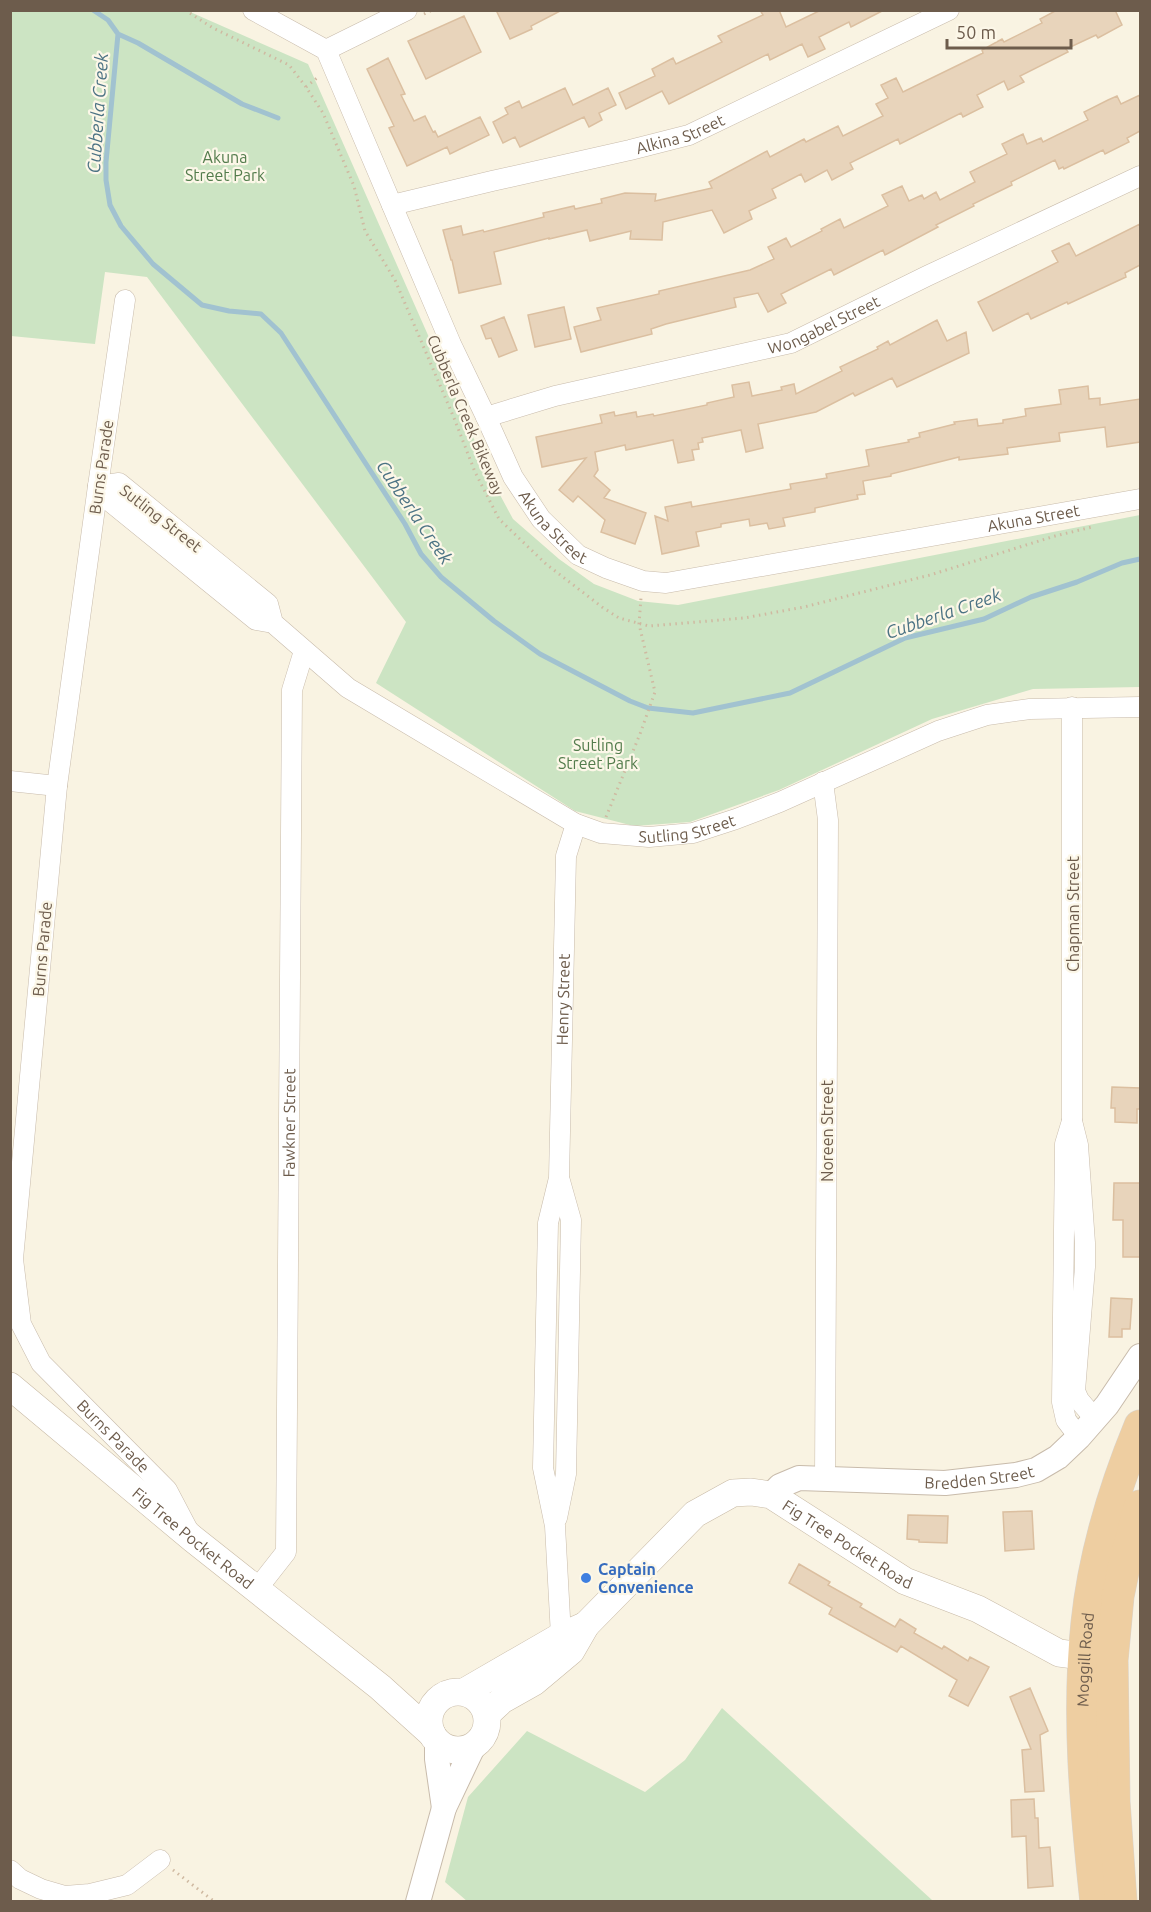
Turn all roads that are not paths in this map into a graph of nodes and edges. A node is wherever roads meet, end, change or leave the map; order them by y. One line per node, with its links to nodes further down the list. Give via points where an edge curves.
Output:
1 (253, 10): 4 (street)
2 (407, 10): 4 (street)
3 (949, 10): 6 (street, Alkina Street, via 689,135)
4 (326, 50): 6 (street, Akuna Street)
5 (1140, 176): 8 (street, Wongabel Street, via 791,344 555,396)
6 (392, 205): 8 (street, Akuna Street)
7 (125, 300): 9 (street, Burns Parade)
8 (486, 417): 10 (street, Akuna Street, via 513,477 541,519 578,555 643,581 666,583)
9 (98, 486): 11 (street, Sutling Street, via 107,499 256,620 273,623); 16 (street, Burns Parade)
10 (1140, 499)
11 (304, 651): 17 (street, Sutling Street, via 348,687); 28 (street, Fawkner Street, via 292,690 286,1552)
12 (1072, 707): 13 (street, Sutling Street); 15 (street, Sutling Street, via 987,715 938,730); 18 (street, Chapman Street)
13 (1140, 707)
14 (10, 781): 16 (street)
15 (823, 782): 17 (street, Sutling Street, via 693,833 649,837 601,833); 24 (street, Noreen Street, via 828,820)
16 (57, 786): 27 (street, Burns Parade, via 14,1259 21,1324 41,1363 166,1490)
17 (576, 824): 29 (street, Henry Street, via 566,856 559,1178 571,1220 566,1474 555,1526)
18 (1072, 1121): 21 (street, Chapman Street, via 1078,1145 1085,1243 1075,1391); 23 (street, Chapman Street, via 1065,1144 1062,1402 1066,1420)
19 (1140, 1356): 21 (street, Bredden Street)
20 (10, 1386): 27 (main road, Fig Tree Pocket Road)
21 (1095, 1419): 23 (street, Bredden Street)
22 (1140, 1426): 30 (highway, Moggill Road, via 1114,1495 1091,1594)
23 (1079, 1437): 24 (street, Bredden Street, via 1058,1457 1036,1470 1016,1475 945,1483)
24 (825, 1480): 25 (street, Bredden Street, via 799,1478 780,1486)
25 (771, 1495): 29 (main road, Fig Tree Pocket Road, via 733,1493 695,1514); 30 (main road, Fig Tree Pocket Road, via 905,1581 978,1609 1054,1650)
26 (1140, 1506): 30 (highway, Moggill Road)
27 (194, 1539): 28 (main road, Fig Tree Pocket Road)
28 (257, 1589): 31 (main road, Fig Tree Pocket Road)
29 (566, 1643): 32 (main road, Fig Tree Pocket Road); 33 (main road, Fig Tree Pocket Road, via 534,1682 502,1700)
30 (1098, 1658): 40 (highway, Moggill Road, via 1083,1739); 41 (highway, Moggill Road, via 1114,1791)
31 (380, 1688): 32 (main road, Fig Tree Pocket Road, via 419,1696); 34 (main road, Fig Tree Pocket Road)
32 (455, 1694): 33 (main road, via 479,1700); 34 (main road, via 438,1700 433,1707 429,1725)
33 (487, 1714): 35 (main road, via 485,1733)
34 (434, 1738): 35 (main road, via 454,1751); 36 (street)
35 (473, 1747): 36 (street)
36 (444, 1808): 39 (street)
37 (160, 1860): 38 (street, via 127,1885 65,1896 41,1889)
38 (10, 1870)
39 (418, 1902)
40 (1096, 1902)
41 (1121, 1902)

